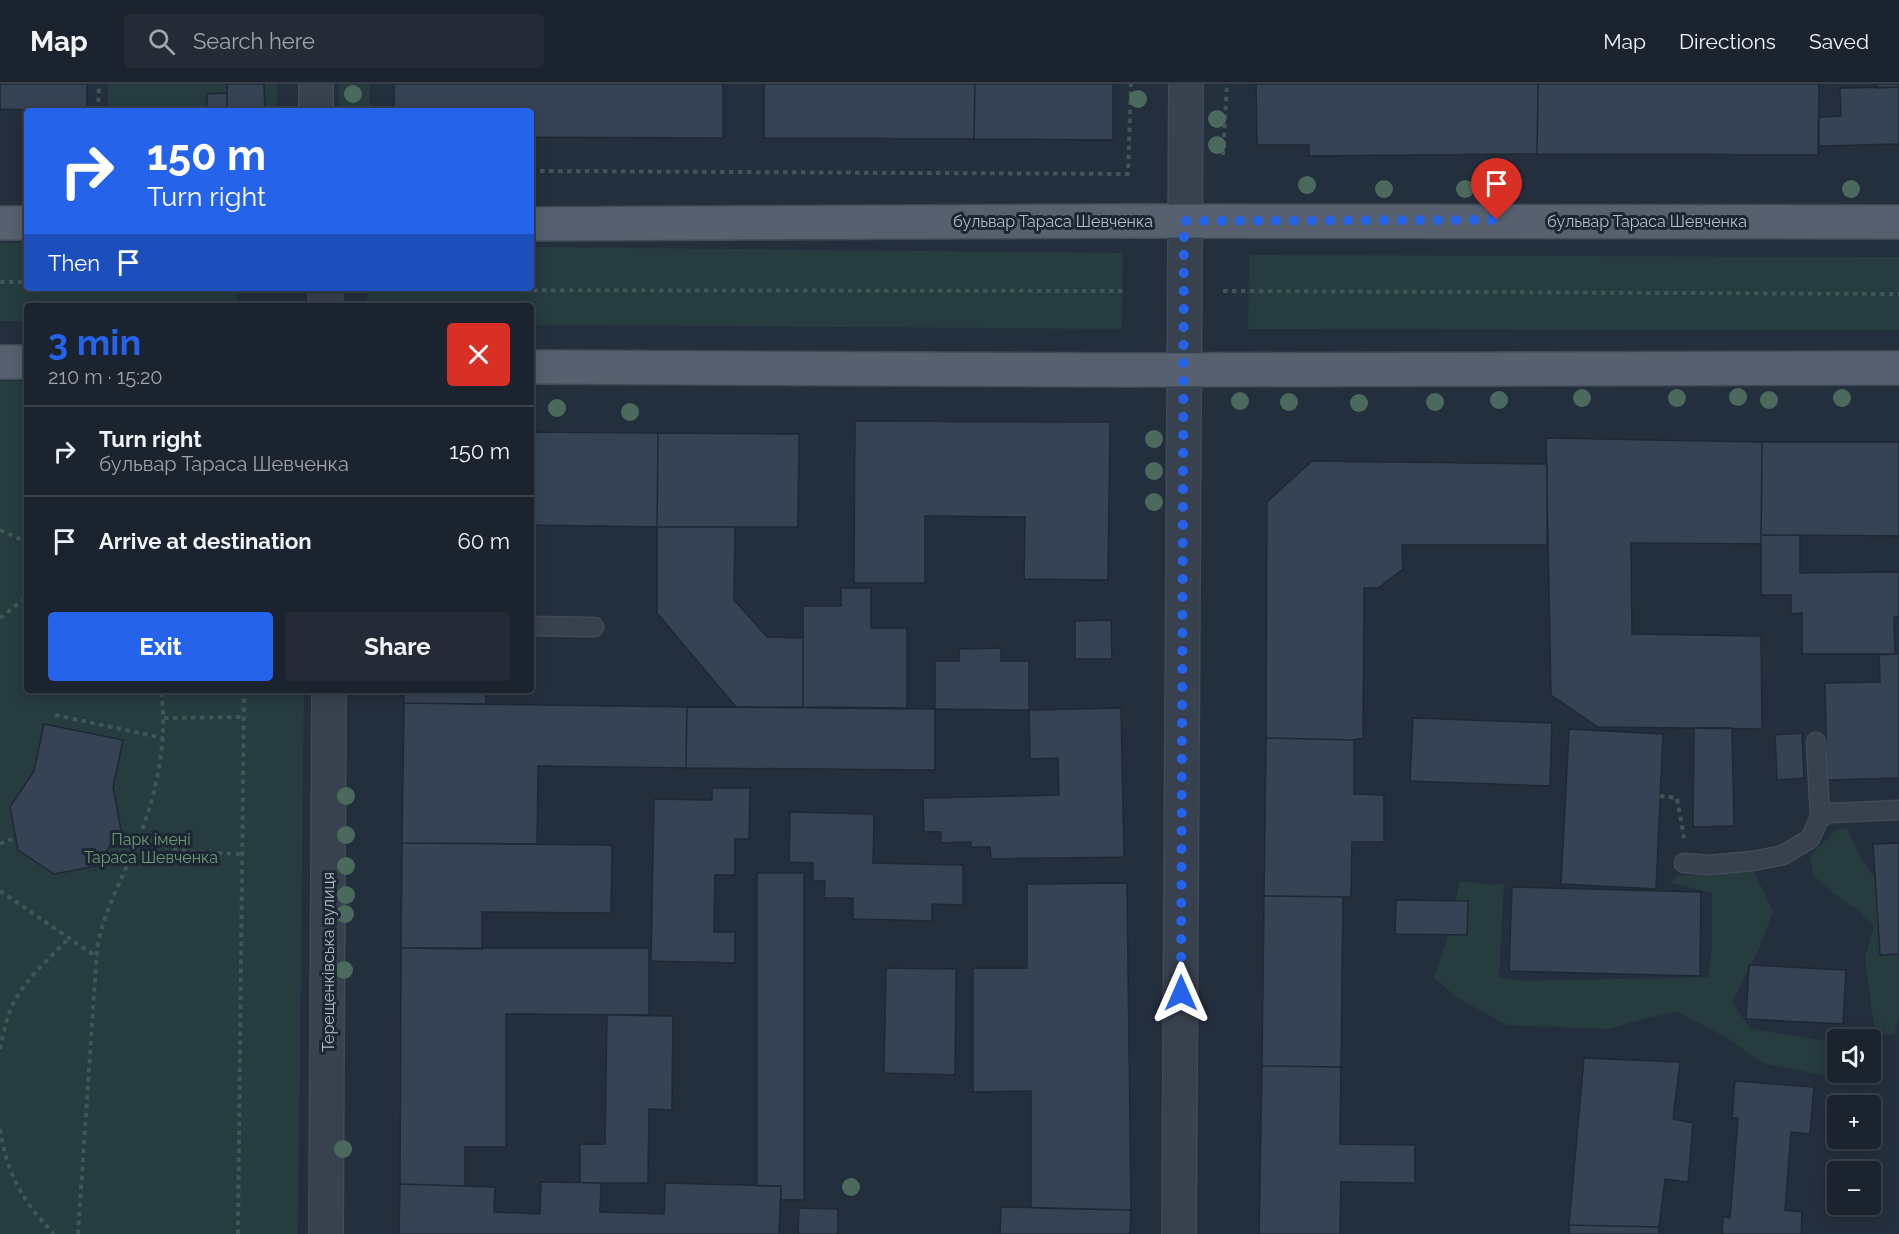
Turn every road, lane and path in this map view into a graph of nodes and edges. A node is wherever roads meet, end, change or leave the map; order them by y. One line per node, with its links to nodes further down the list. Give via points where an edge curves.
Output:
1 (99, 84): 6 (path)
2 (316, 84): 7 (street)
3 (1131, 84): 9 (path, via 1128,174)
4 (1186, 84): 10 (street)
5 (1227, 84): 8 (path)
6 (98, 108)
7 (316, 108)
8 (1222, 161)
9 (534, 171)
10 (1184, 221): 11 (main road, бульвар Тараса Шевченка); 14 (main road, бульвар Тараса Шевченка); 25 (street)
11 (1899, 222)
12 (0, 223): 13 (main road)
13 (24, 223)
14 (534, 224)
15 (0, 282): 16 (path)
16 (24, 282)
17 (534, 290): 18 (path)
18 (1127, 291)
19 (1224, 291): 20 (path)
20 (1899, 294)
21 (0, 362): 22 (main road)
22 (24, 362)
23 (534, 368): 25 (main road)
24 (1899, 368): 25 (main road)
25 (1184, 369): 57 (street)
26 (0, 530): 27 (path)
27 (24, 541)
28 (24, 599): 29 (path)
29 (0, 618)
30 (534, 626): 31 (lane)
31 (594, 627)
32 (161, 693): 37 (path)
33 (244, 693): 36 (path)
34 (329, 693): 56 (street, Терещенківська вулиця)
35 (55, 715): 38 (path)
36 (244, 717): 37 (path); 46 (path)
37 (164, 718): 38 (path)
38 (163, 738): 44 (path)
39 (1816, 742): 42 (lane)
40 (1660, 796): 47 (path, via 1677,798)
41 (1899, 810): 42 (lane, via 1831,813)
42 (1820, 817): 47 (lane, via 1810,839 1783,855 1708,866)
43 (12, 839): 45 (path)
44 (138, 840): 46 (path, via 190,852); 50 (path, via 105,916)
45 (0, 844)
46 (242, 854): 55 (path)
47 (1684, 863)
48 (0, 891): 49 (path)
49 (69, 938): 50 (path); 51 (path, via 29,980 12,1006)
50 (97, 957): 54 (path)
51 (0, 1049)
52 (0, 1130): 53 (path, via 19,1192)
53 (54, 1234)
54 (78, 1234)
55 (238, 1234)
56 (326, 1234)
57 (1179, 1234)

